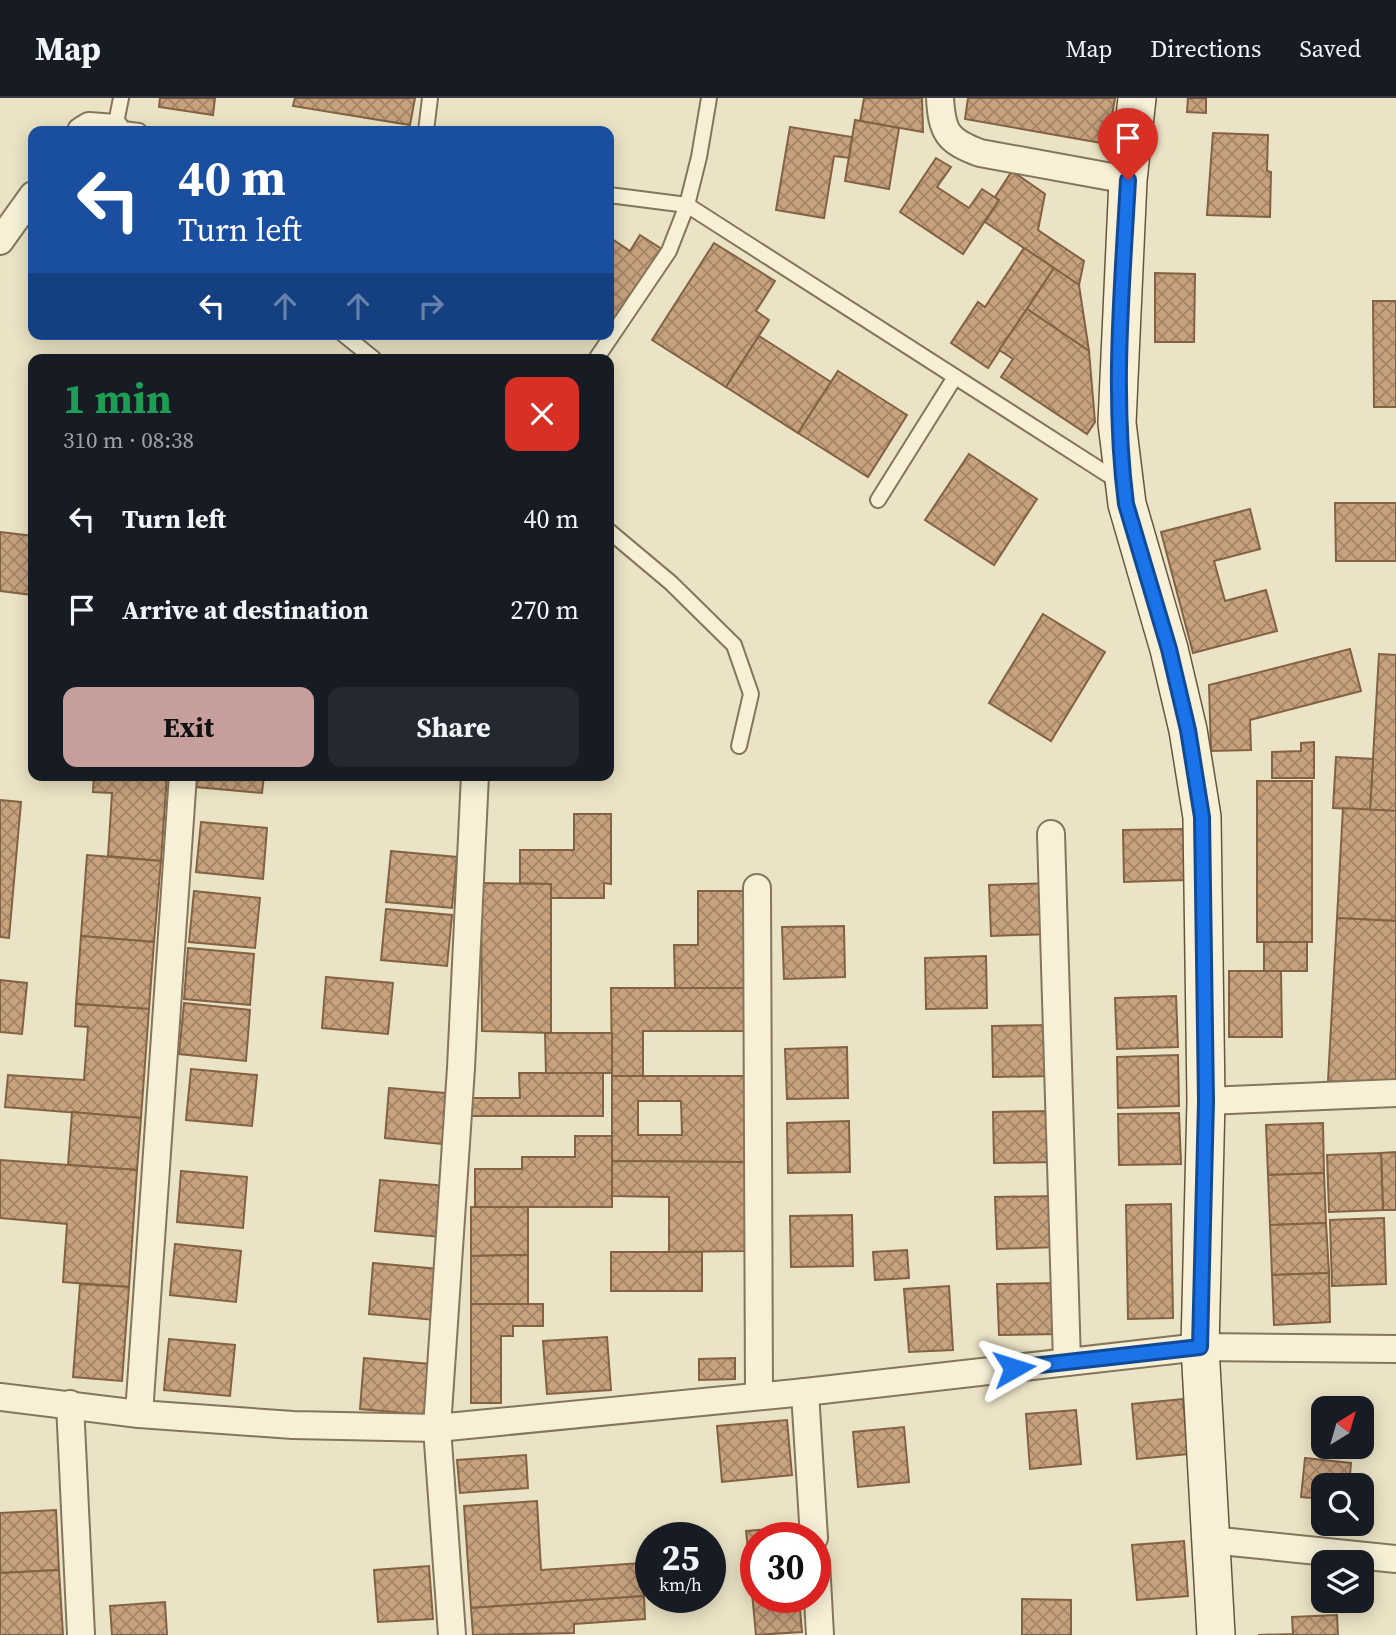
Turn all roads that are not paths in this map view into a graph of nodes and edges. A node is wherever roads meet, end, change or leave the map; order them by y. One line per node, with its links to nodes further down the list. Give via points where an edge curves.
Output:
1 (121, 98): 6 (lane)
2 (430, 98): 7 (lane)
3 (709, 98): 11 (lane)
4 (940, 98): 8 (street, via 945,130 957,144 979,153)
5 (1137, 98): 8 (street)
6 (123, 126)
7 (427, 126)
8 (1128, 180): 17 (street, via 1117,423)
9 (614, 196): 11 (lane)
10 (28, 202): 12 (street)
11 (687, 205): 13 (lane, via 668,251); 16 (lane)
12 (0, 241)
13 (614, 332)
14 (350, 340): 15 (lane)
15 (368, 354)
16 (955, 377): 17 (lane); 18 (lane)
17 (1124, 485): 26 (street, via 1169,649 1202,817)
18 (878, 500)
19 (614, 535): 20 (lane, via 734,645 751,694)
20 (738, 746)
21 (183, 781): 34 (street)
22 (475, 781): 35 (street)
23 (1051, 834): 29 (street)
24 (757, 888): 31 (street)
25 (1396, 1093): 26 (street)
26 (1206, 1101): 27 (street)
27 (1200, 1347): 28 (street); 29 (street); 37 (street)
28 (1396, 1349)
29 (1067, 1362): 30 (street)
30 (805, 1392): 31 (street); 36 (street)
31 (760, 1396): 35 (street)
32 (0, 1397): 33 (street)
33 (70, 1404): 34 (street); 40 (street)
34 (139, 1414): 35 (street, via 293,1425)
35 (437, 1428): 41 (street)
36 (813, 1522)
37 (1211, 1540): 38 (street); 43 (street)
38 (1396, 1559)
39 (819, 1613): 42 (street)
40 (81, 1635)
41 (452, 1635)
42 (820, 1635)
43 (1216, 1635)

